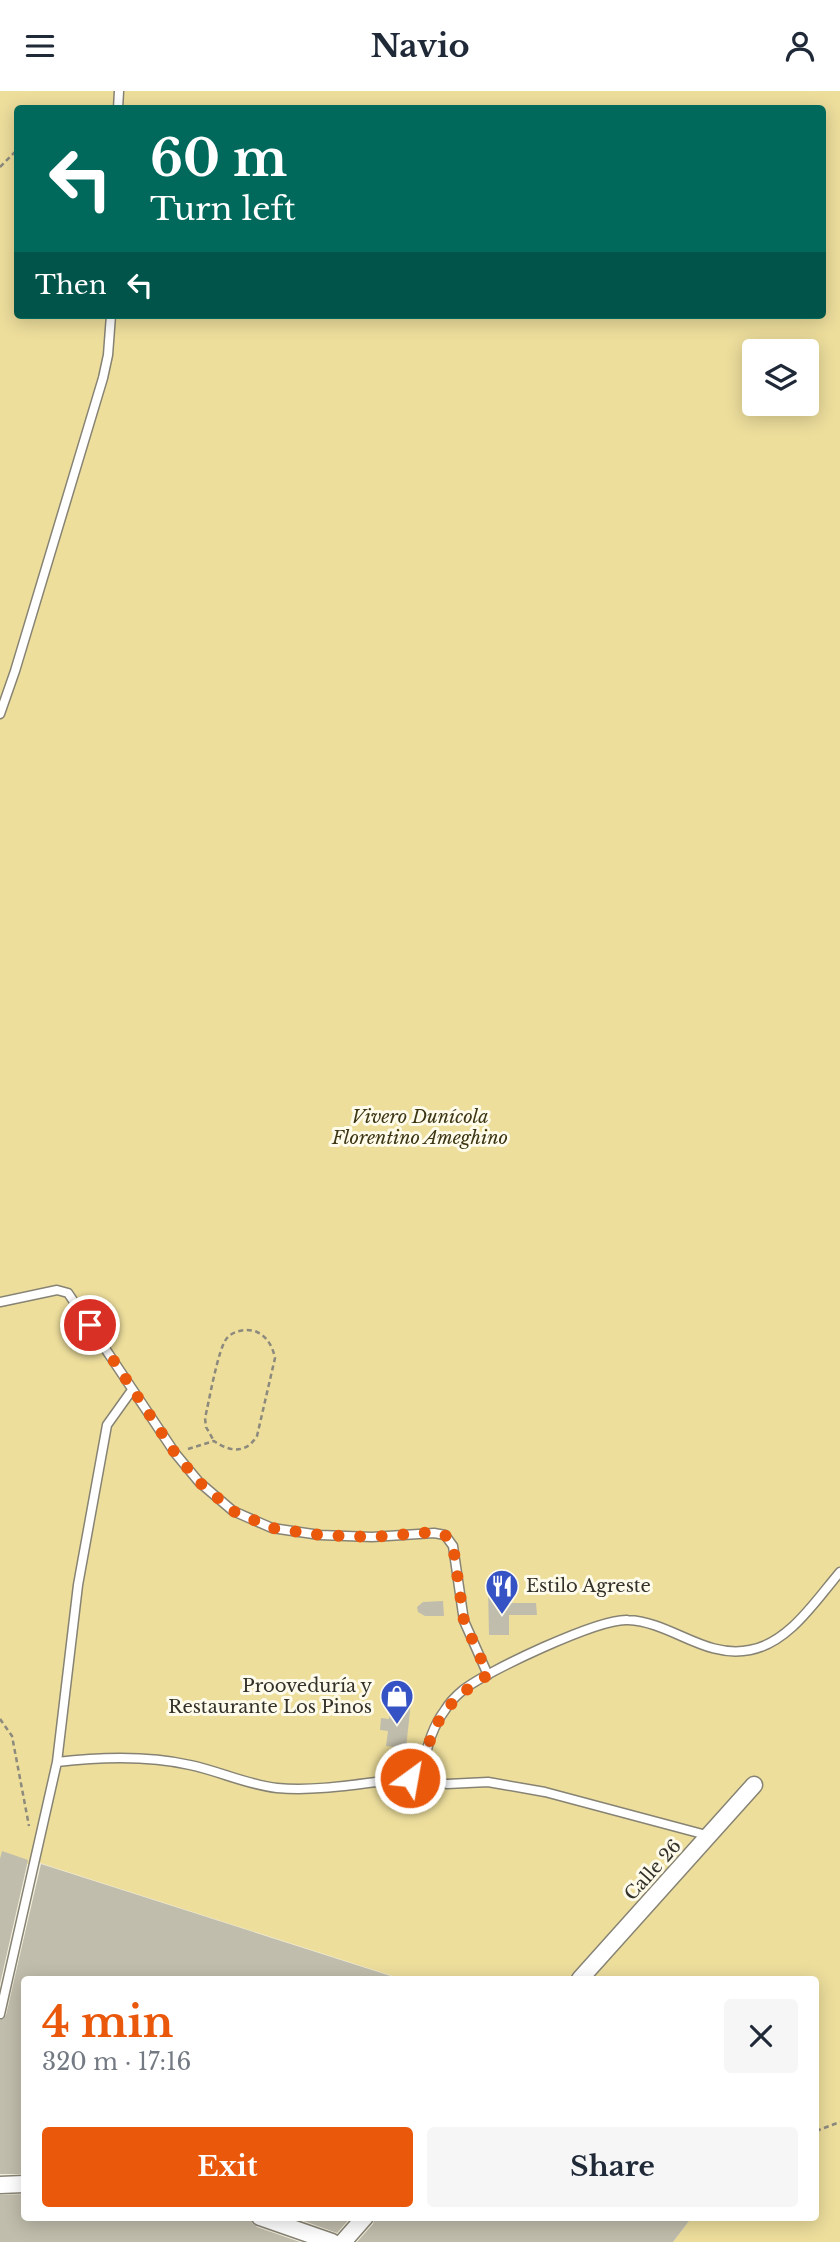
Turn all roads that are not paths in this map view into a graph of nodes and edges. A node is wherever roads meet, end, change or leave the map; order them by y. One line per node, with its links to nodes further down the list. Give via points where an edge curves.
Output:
1 (111, 319): 2 (lane, via 103,378)
2 (0, 714)
3 (0, 1301): 4 (lane, via 57,1290 68,1293)
4 (132, 1390): 6 (lane, via 199,1482 233,1511 272,1528 333,1536 445,1535 453,1546 464,1621); 7 (lane, via 107,1425 78,1585)
5 (840, 1571): 6 (lane, via 794,1625 751,1650 715,1651 647,1622 625,1619 571,1635)
6 (488, 1675): 8 (lane, via 463,1690 445,1710)
7 (57, 1762): 8 (lane, via 144,1759 188,1765 276,1788); 12 (lane)
8 (422, 1776): 10 (lane, via 447,1784 488,1782 545,1792)
9 (754, 1786): 10 (street, Calle 26)
10 (710, 1836): 11 (street, Calle 26)
11 (583, 1976)
12 (0, 2014)
13 (21, 2184): 14 (street)
14 (0, 2185)
15 (272, 2221): 17 (street)
16 (361, 2221): 18 (street)
17 (332, 2242)
18 (343, 2242)

